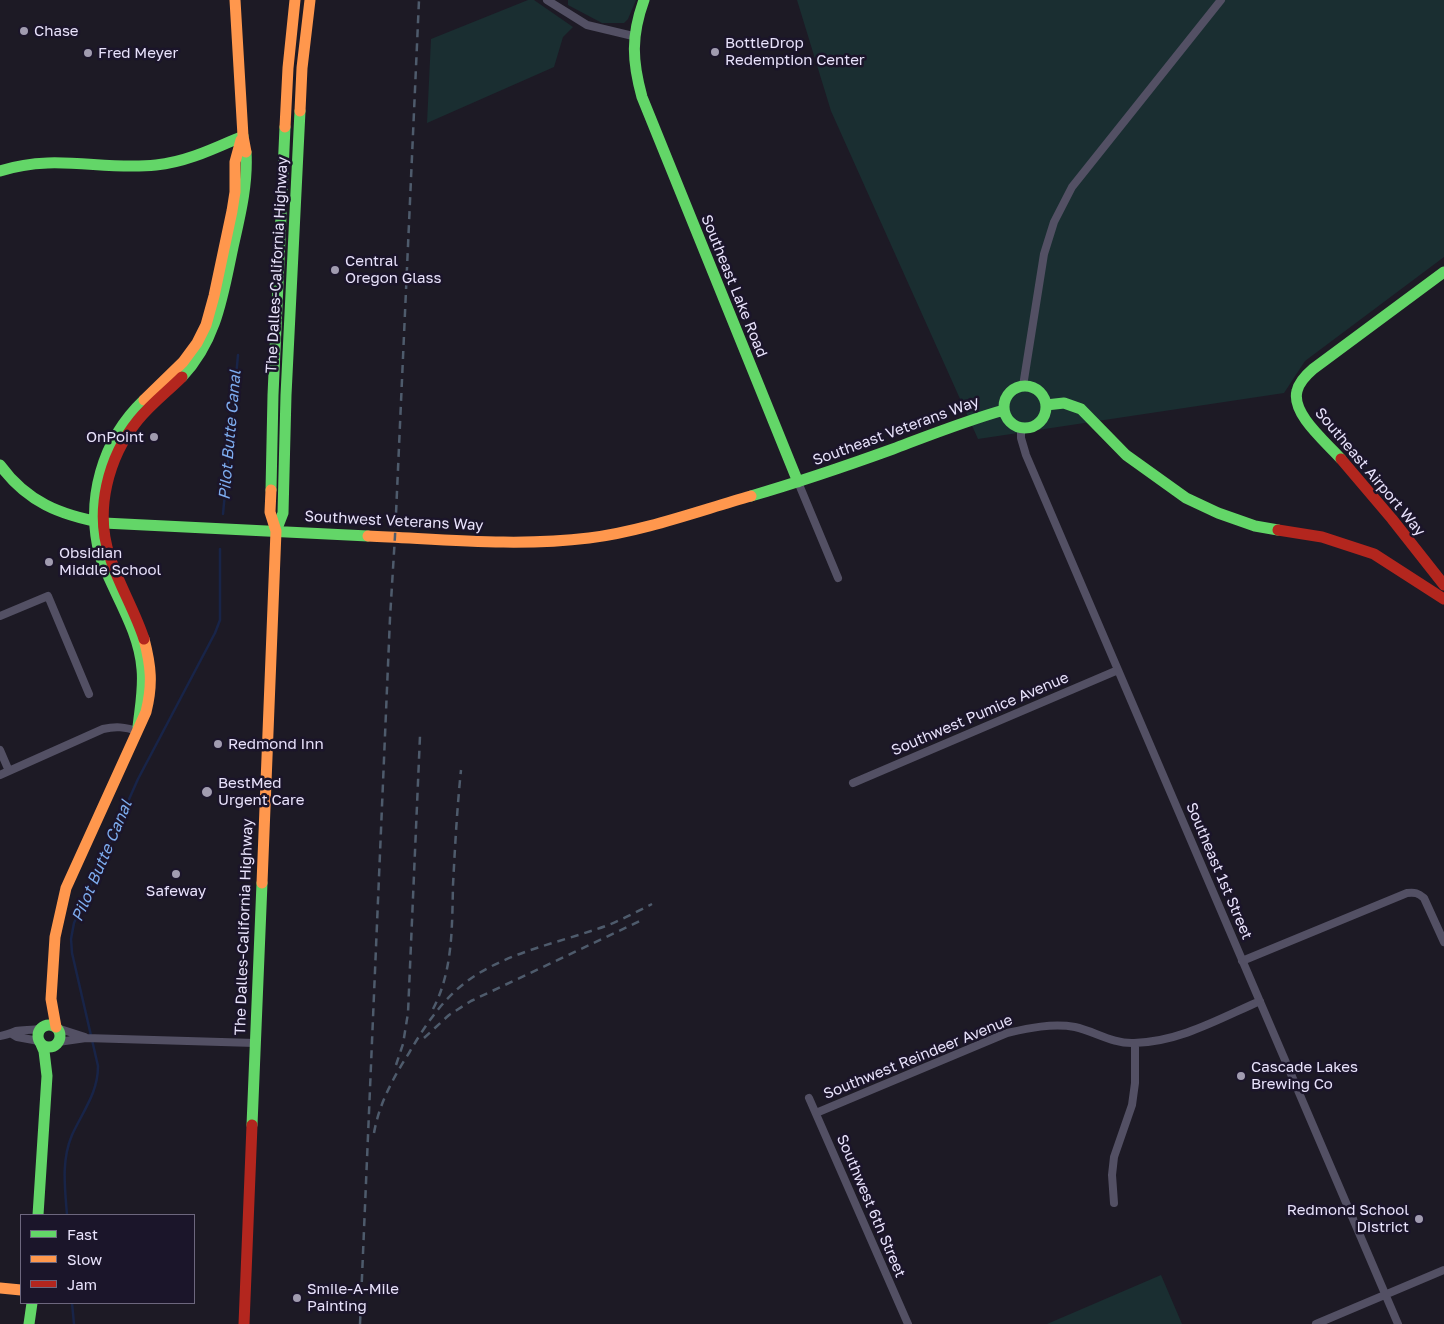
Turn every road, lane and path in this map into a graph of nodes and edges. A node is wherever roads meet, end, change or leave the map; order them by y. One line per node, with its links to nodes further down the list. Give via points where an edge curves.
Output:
1 (235, 0): 8 (main road)
2 (295, 0): 10 (main road, The Dalles-California Highway, via 288,68)
3 (310, 0): 11 (main road, The Dalles-California Highway, via 302,68)
4 (547, 0): 7 (street, via 587,25)
5 (644, 0): 7 (main road, Southeast Lake Road)
6 (1220, 0): 13 (street, via 1072,187 1054,222 1044,254)
7 (633, 36): 18 (main road, Southeast Lake Road, via 635,69 647,112)
8 (243, 136): 9 (main road, via 194,156 146,166 43,162); 19 (main road, via 246,158 244,191 218,320 192,366 126,435 110,471)
9 (0, 171)
10 (282, 203): 11 (main road, via 289,217); 20 (main road, The Dalles-California Highway, via 270,512)
11 (295, 219): 20 (main road, The Dalles-California Highway, via 283,513)
12 (1444, 272): 22 (main road, Southeast Airport Way, via 1313,369 1297,388 1296,400 1307,421)
13 (1023, 386): 14 (main road, via 1036,389); 15 (main road, via 1007,397)
14 (1046, 405): 16 (main road, via 1046,412 1039,423 1034,427); 23 (main road, via 1064,403 1081,409 1126,455 1186,498 1255,526 1322,537 1374,554)
15 (1004, 410): 16 (main road, via 1009,422); 18 (main road, Southeast Veterans Way)
16 (1021, 428): 25 (street, Southeast 1st Street, via 1026,455)
17 (0, 465): 19 (main road, Southwest Veterans Way, via 18,487 34,499 66,514)
18 (798, 482): 20 (main road, Southwest Veterans Way, via 644,527 590,538 541,542 482,541); 21 (street, Southeast Lake Road)
19 (100, 523): 20 (main road, Southwest Veterans Way); 27 (main road, via 150,662 151,697 148,712)
20 (276, 531): 43 (main road, The Dalles-California Highway)
21 (838, 578)
22 (1444, 585)
23 (1444, 599)
24 (0, 616): 26 (street, via 48,596)
25 (1118, 670): 31 (street, Southwest Pumice Avenue); 33 (street, Southeast 1st Street)
26 (89, 694)
27 (138, 731): 29 (street, via 124,727 104,729); 34 (main road, via 66,888 55,937)
28 (0, 750): 29 (street)
29 (9, 771): 30 (street)
30 (0, 775)
31 (853, 783)
32 (1444, 942): 33 (street, via 1424,898 1415,892)
33 (1242, 961): 35 (street, Southeast 1st Street)
34 (51, 999): 36 (main road, via 47,1021); 37 (main road)
35 (1260, 1001): 44 (street, Southwest Reindeer Avenue, via 1190,1032 1166,1040); 53 (street, Southeast 1st Street)
36 (42, 1027): 37 (main road, via 49,1024); 38 (street); 41 (main road, via 38,1033)
37 (57, 1028): 40 (street); 42 (main road, via 60,1036)
38 (12, 1034): 39 (street); 41 (street)
39 (0, 1036)
40 (86, 1038): 42 (street); 43 (street)
41 (40, 1042): 42 (main road, via 48,1047); 45 (main road)
42 (56, 1043): 45 (main road)
43 (255, 1043): 56 (main road, The Dalles-California Highway)
44 (1135, 1043): 47 (street, Southwest Reindeer Avenue, via 1107,1038 1076,1027 1054,1026 1007,1033); 48 (street, via 1132,1105 1114,1157)
45 (47, 1076): 49 (main road)
46 (810, 1098): 47 (street, Southwest 6th Street)
47 (816, 1113): 57 (street, Southwest 6th Street)
48 (1114, 1203)
49 (38, 1214)
50 (1444, 1270): 53 (street)
51 (0, 1288): 52 (main road)
52 (20, 1290)
53 (1386, 1295): 58 (street); 59 (street, Southeast 1st Street)
54 (32, 1304): 55 (main road)
55 (29, 1324)
56 (244, 1324)
57 (908, 1324)
58 (1316, 1324)
59 (1398, 1324)

